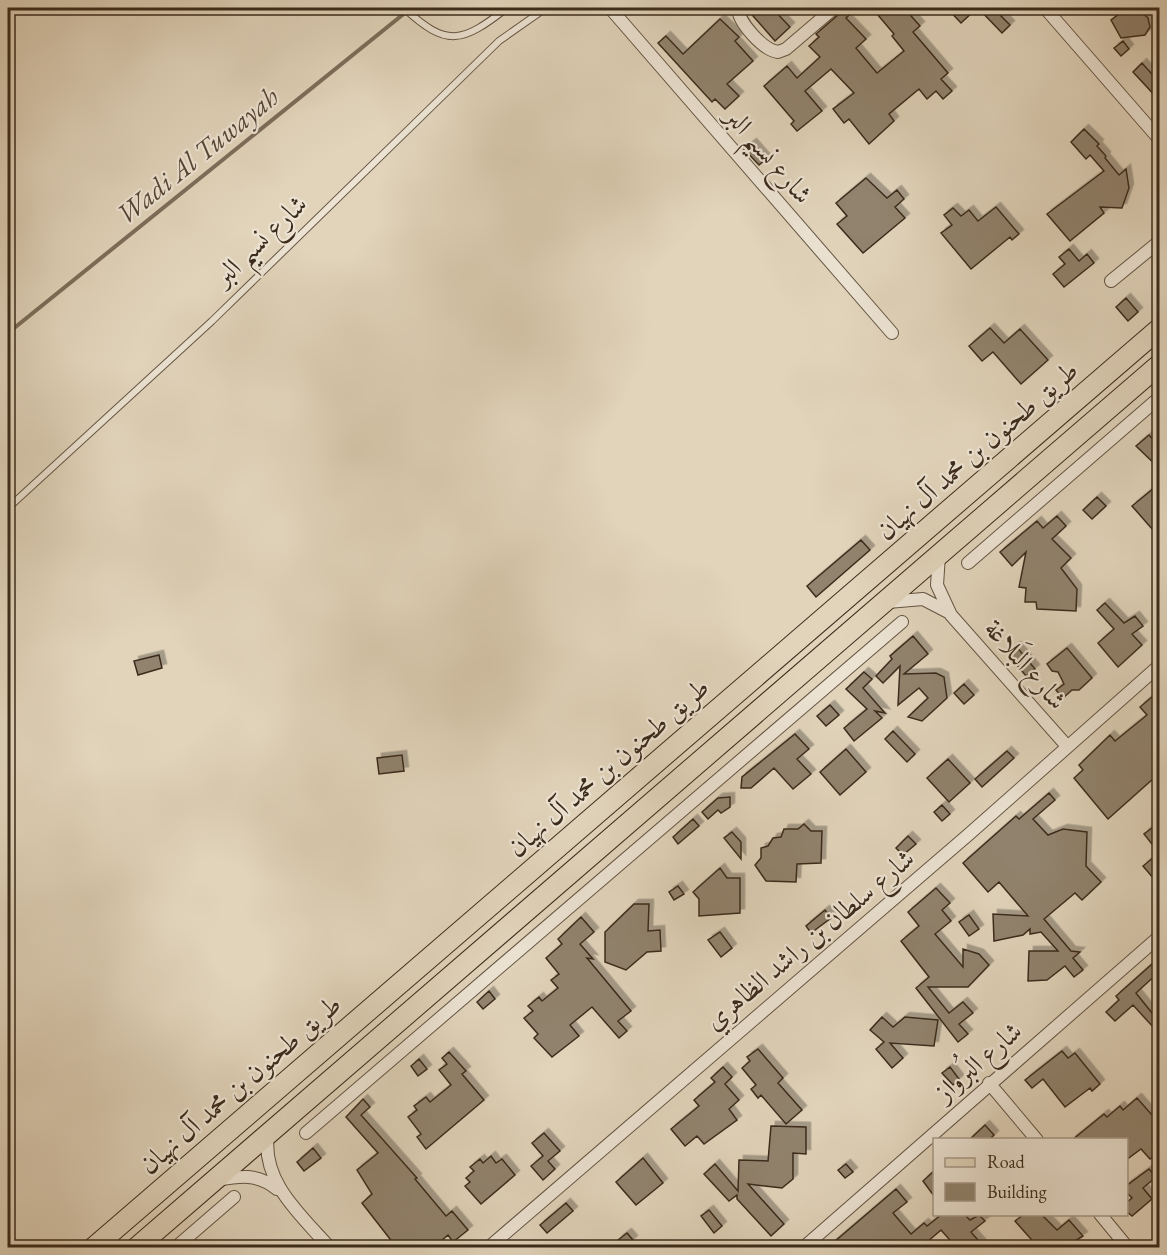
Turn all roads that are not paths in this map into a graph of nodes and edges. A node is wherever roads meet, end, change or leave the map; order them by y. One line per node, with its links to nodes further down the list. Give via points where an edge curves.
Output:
1 (404, 8): 2 (lane, via 432,31 462,36 481,28)
2 (507, 8)
3 (546, 8): 15 (lane, شارع نسيم البر, via 499,41 212,321)
4 (610, 8): 12 (street, شارع نسيم البر)
5 (738, 8): 6 (street, via 742,21 766,47 778,52)
6 (834, 8)
7 (1045, 8): 8 (street)
8 (1160, 140)
9 (1160, 241): 10 (street)
10 (1112, 281)
11 (1160, 328): 23 (main road, طريق طحنون بن محمد آل نهيان)
12 (892, 333)
13 (1160, 364): 16 (main road, طريق طحنون بن محمد آل نهيان)
14 (1160, 397): 17 (street)
15 (8, 508)
16 (939, 555): 18 (main road, طريق طحنون بن محمد آل نهيان); 19 (street, شارع البَلاغة, via 937,585)
17 (968, 563)
18 (884, 602): 19 (street, شارع البَلاغة, via 923,599); 24 (main road, طريق طحنون بن محمد آل نهيان)
19 (951, 615): 22 (street, شارع البَلاغة)
20 (902, 622): 26 (street)
21 (1160, 665): 22 (street, شارع سلطان بن راشد الظاهري)
22 (1066, 745): 41 (street, شارع سلطان بن راشد الظاهري, via 968,835)
23 (620, 792): 27 (main road, via 597,825 515,898); 37 (main road, طريق طحنون بن محمد آل نهيان)
24 (620, 828): 25 (main road, طريق طحنون بن محمد آل نهيان); 26 (street)
25 (598, 847): 26 (street, via 613,849); 27 (main road, طريق طحنون بن محمد آل نهيان)
26 (626, 857): 31 (street)
27 (517, 919): 30 (main road, طريق طحنون بن محمد آل نهيان)
28 (1160, 936): 29 (street, شارع البُرواز)
29 (989, 1083): 32 (street); 42 (street, شارع البُرواز)
30 (268, 1133): 33 (main road, طريق طحنون بن محمد آل نهيان); 34 (street, via 268,1167)
31 (306, 1133)
32 (1035, 1138)
33 (213, 1181): 34 (street, via 252,1176 268,1182); 38 (main road, طريق طحنون بن محمد آل نهيان)
34 (285, 1196): 40 (street)
35 (234, 1197): 39 (street)
36 (1101, 1216): 43 (street)
37 (93, 1248)
38 (136, 1248)
39 (175, 1248)
40 (330, 1248)
41 (488, 1248)
42 (803, 1248)
43 (1128, 1248)

